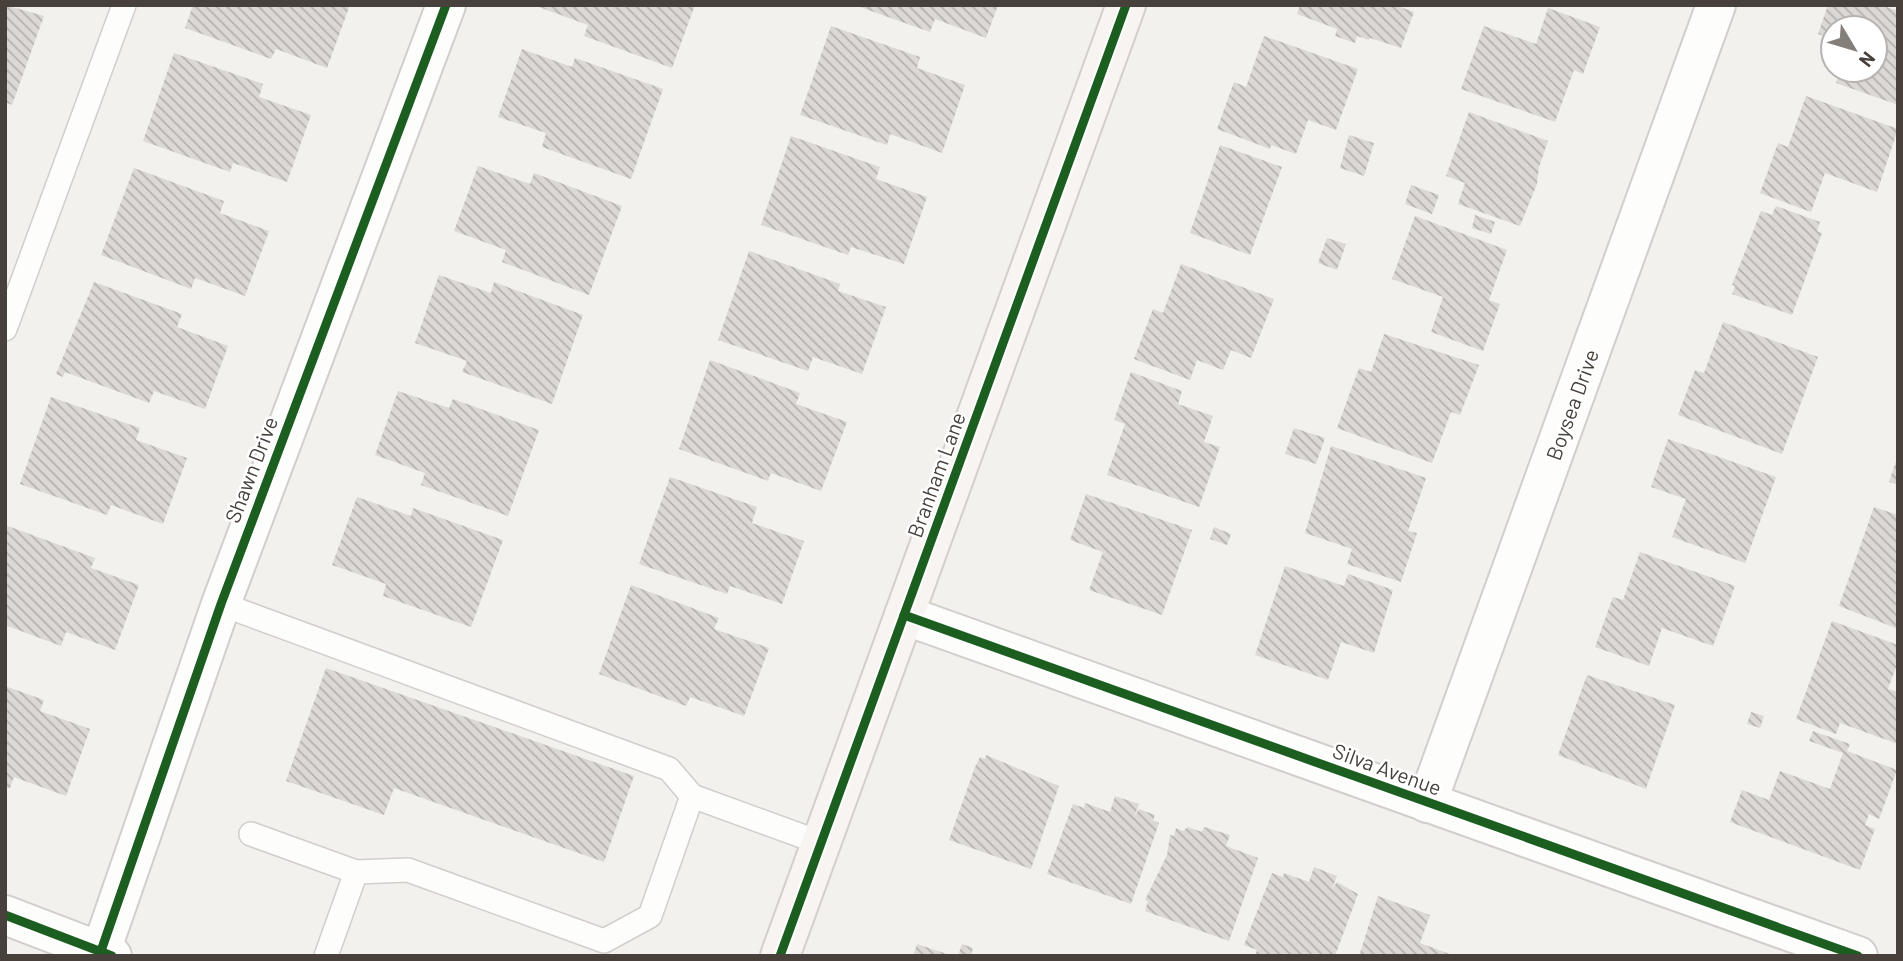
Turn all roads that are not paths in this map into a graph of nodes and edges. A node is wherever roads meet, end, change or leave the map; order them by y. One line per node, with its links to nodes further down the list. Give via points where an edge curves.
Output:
1 (124, 5): 5 (lane)
2 (446, 5): 6 (street, Shawn Drive)
3 (1126, 5): 7 (main road, Branham Lane)
4 (1716, 5): 9 (street, Boysea Drive)
5 (5, 329)
6 (221, 604): 8 (lane, via 669,769); 14 (street, Shawn Drive)
7 (904, 615): 9 (street, Silva Avenue); 11 (main road, Branham Lane)
8 (692, 796): 11 (lane); 12 (lane, via 650,916 604,941 408,870)
9 (1427, 803): 17 (street, Silva Avenue)
10 (251, 834): 12 (lane)
11 (821, 843): 16 (main road, Branham Lane)
12 (356, 872): 15 (lane)
13 (5, 915): 14 (street)
14 (107, 953)
15 (326, 956)
16 (780, 956)
17 (1858, 956)

